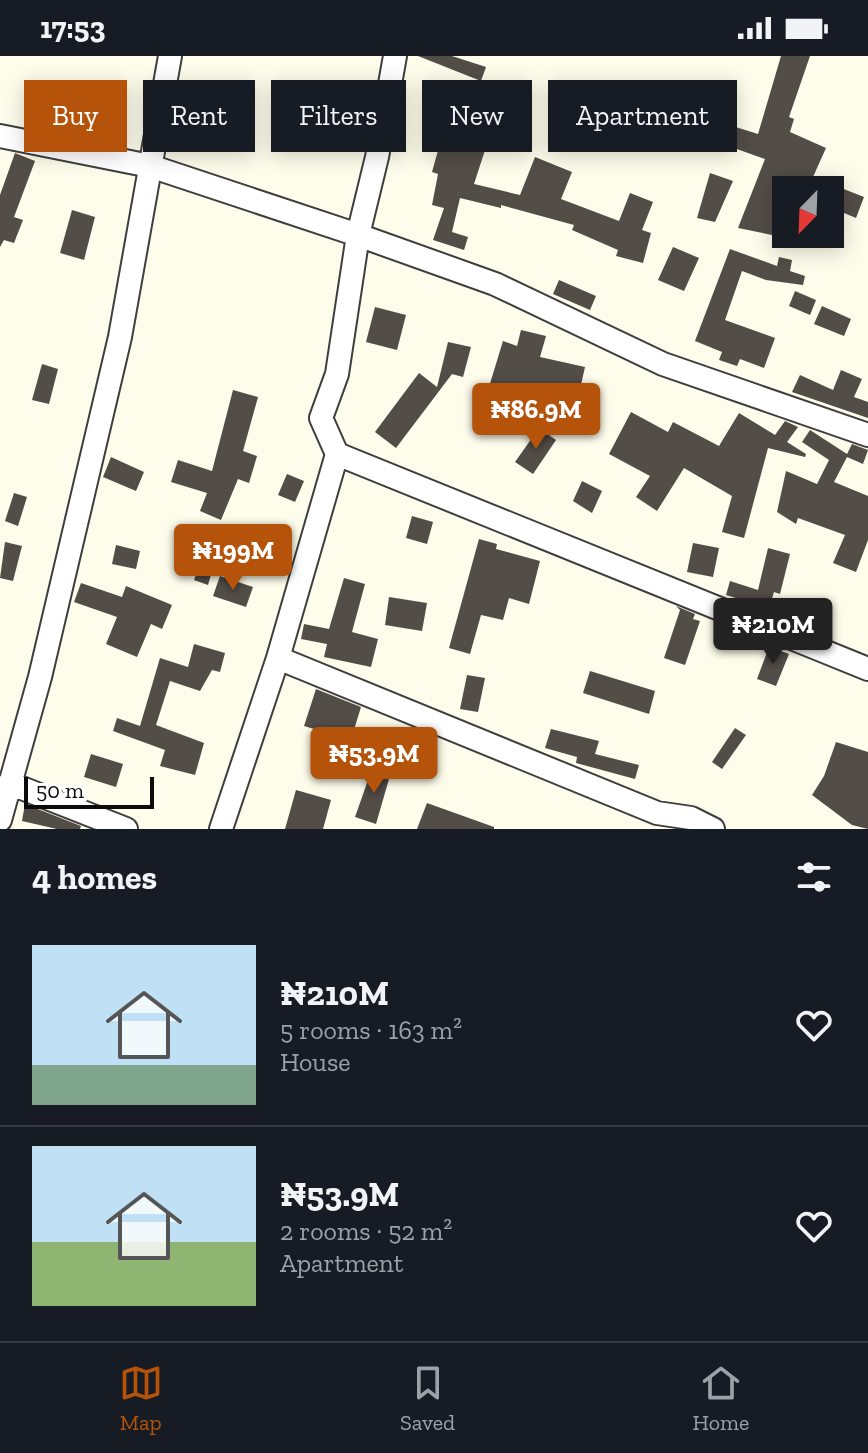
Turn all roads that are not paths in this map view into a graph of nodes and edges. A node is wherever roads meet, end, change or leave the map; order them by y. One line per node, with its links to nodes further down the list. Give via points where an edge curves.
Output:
1 (170, 56): 4 (street)
2 (395, 56): 5 (street)
3 (0, 136): 4 (street)
4 (150, 166): 5 (street); 10 (street, via 116,352 40,677)
5 (358, 235): 6 (street, via 495,284 663,364); 7 (street, via 337,374 321,418)
6 (868, 435)
7 (337, 454): 8 (street); 9 (street)
8 (278, 658): 13 (street); 14 (street, via 657,813 691,818)
9 (868, 669)
10 (9, 783): 11 (street); 12 (street)
11 (0, 820)
12 (126, 829)
13 (221, 829)
14 (713, 829)

